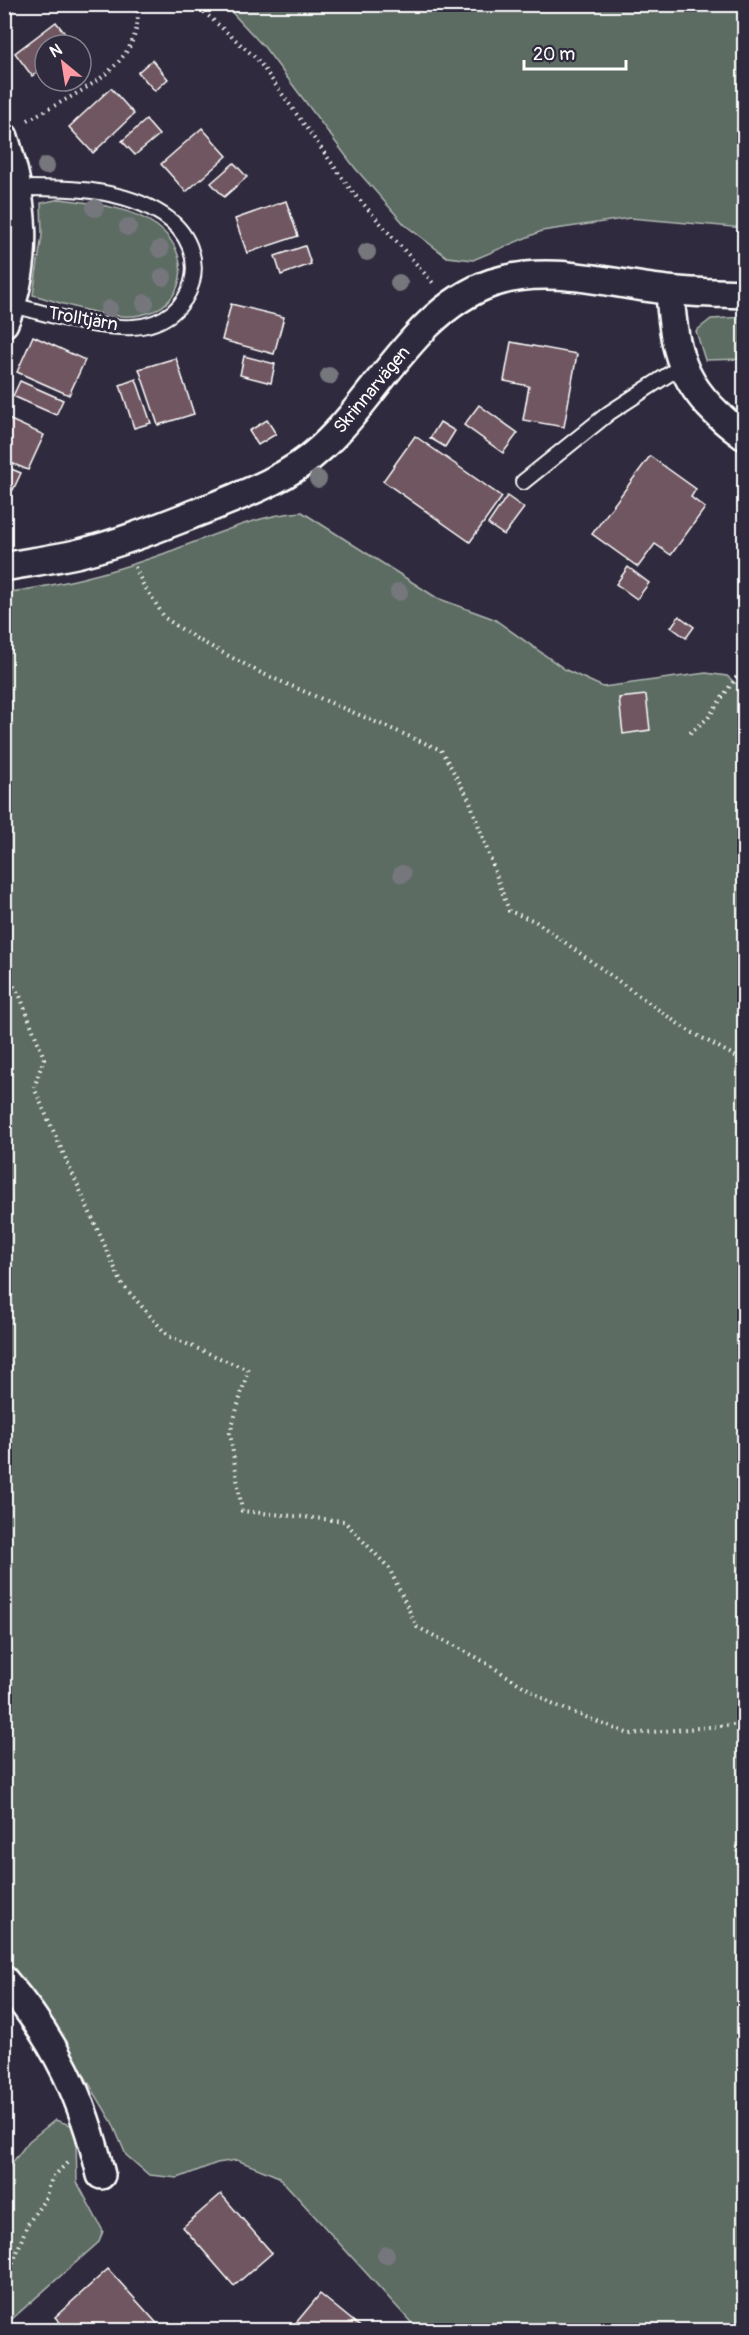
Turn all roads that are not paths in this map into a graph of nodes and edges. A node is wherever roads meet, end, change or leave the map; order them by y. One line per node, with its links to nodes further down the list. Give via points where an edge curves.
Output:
1 (14, 130): 2 (street, Trolltjärn)
2 (17, 188): 5 (street, Trolltjärn, via 22,245); 5 (lane, Trolltjärn, via 75,188 144,205 180,231 193,262 193,281 186,300 175,312 158,322 135,327)
3 (670, 291): 4 (street, Skrinnarvägen); 6 (street, via 672,327); 9 (street, Skrinnarvägen, via 563,275 521,277 465,293 421,331 350,421 319,451 282,476 124,540)
4 (744, 294)
5 (8, 314)
6 (683, 365): 7 (street, via 699,396); 8 (lane, via 609,412)
7 (744, 436)
8 (523, 482)
9 (4, 567)
10 (4, 1980): 11 (street, via 34,2014 58,2054 80,2103)
11 (101, 2175)

